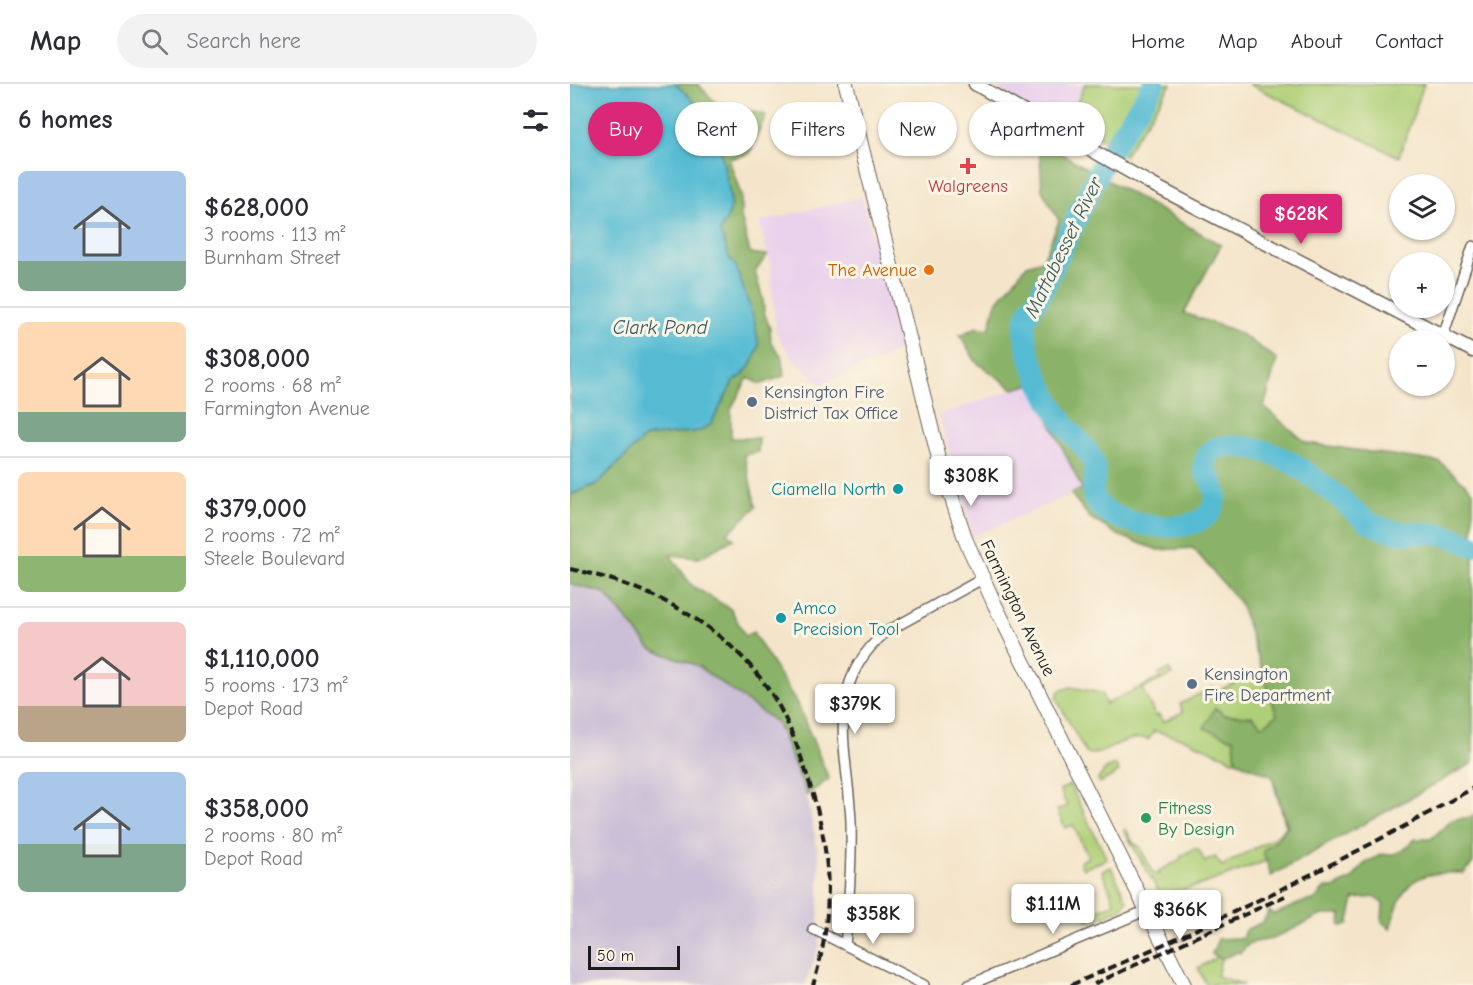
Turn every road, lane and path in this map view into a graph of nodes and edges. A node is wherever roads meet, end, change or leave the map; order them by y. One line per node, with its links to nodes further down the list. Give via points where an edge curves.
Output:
1 (846, 84): 8 (main road, Farmington Avenue, via 932,436)
2 (975, 84): 4 (street, via 1116,165)
3 (1473, 246): 5 (street)
4 (1432, 330)
5 (1445, 330)
6 (1455, 342): 7 (street)
7 (1473, 351)
8 (982, 579): 9 (main road, Farmington Avenue); 11 (street, via 886,632 862,659 849,685 842,728 851,832)
9 (1147, 910): 13 (street); 14 (main road, Farmington Avenue)
10 (813, 929): 11 (street)
11 (845, 945): 12 (street)
12 (924, 985)
13 (969, 985)
14 (1184, 985)

